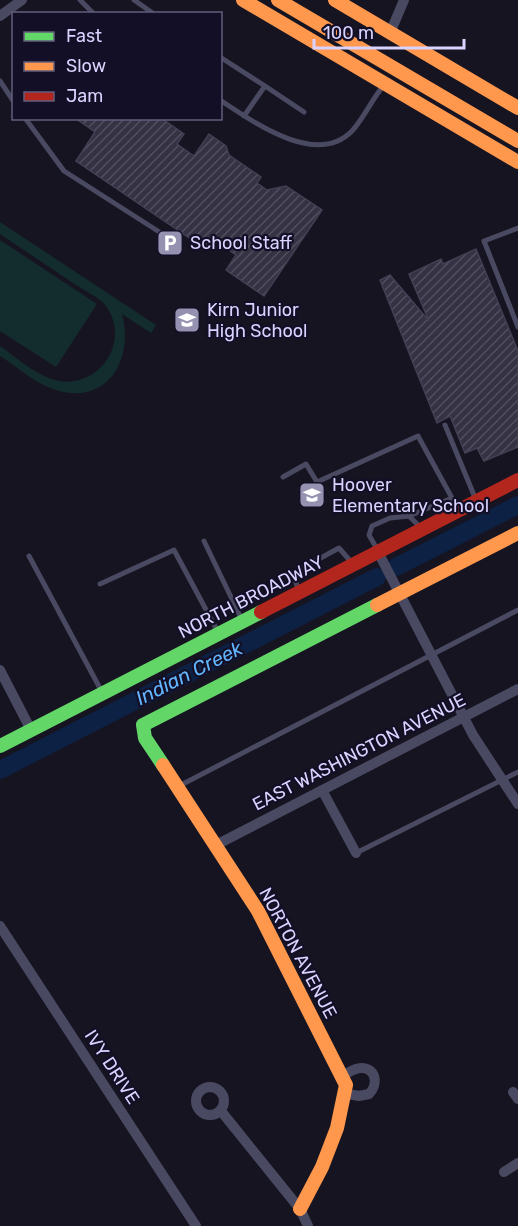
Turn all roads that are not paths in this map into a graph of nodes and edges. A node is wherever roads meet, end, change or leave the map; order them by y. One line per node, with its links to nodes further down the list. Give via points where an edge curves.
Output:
1 (80, 0): 8 (lane)
2 (134, 0): 9 (lane)
3 (243, 0): 14 (main road)
4 (278, 0): 22 (main road)
5 (335, 0): 11 (main road)
6 (404, 0): 11 (street)
7 (16, 2): 10 (street)
8 (92, 12)
9 (151, 12)
10 (0, 16)
11 (390, 33): 18 (main road)
12 (222, 58): 15 (lane)
13 (0, 81): 16 (lane)
14 (385, 84): 20 (lane, via 351,132 331,143 310,145 270,132); 23 (main road)
15 (265, 86): 19 (lane); 20 (lane)
16 (12, 99)
17 (222, 101): 20 (lane)
18 (518, 108)
19 (303, 112)
20 (244, 116)
21 (26, 120): 25 (lane, via 64,171)
22 (518, 141)
23 (518, 162)
24 (518, 228): 26 (lane, via 484,242)
25 (175, 242)
26 (518, 327)
27 (445, 425): 30 (lane)
28 (283, 477): 31 (lane, via 306,464 317,482 418,436)
29 (518, 480): 30 (main road, NORTH BROADWAY)
30 (477, 501): 31 (main road, NORTH BROADWAY)
31 (456, 504): 32 (lane); 33 (main road, NORTH BROADWAY)
32 (409, 516): 33 (lane); 36 (lane, via 390,518 372,526 369,535)
33 (422, 529): 36 (main road, NORTH BROADWAY)
34 (518, 533): 41 (main road)
35 (204, 541): 43 (lane)
36 (378, 552): 38 (main road, NORTH BROADWAY); 41 (street)
37 (29, 556): 48 (lane)
38 (353, 565): 40 (main road, NORTH BROADWAY); 40 (lane, via 339,548 327,553 292,573)
39 (100, 584): 44 (lane, via 174,550)
40 (300, 592): 43 (main road, NORTH BROADWAY)
41 (400, 594): 45 (street); 54 (main road, NORTON AVENUE, via 143,725 145,738)
42 (518, 610): 45 (lane)
43 (243, 621): 44 (main road, NORTH BROADWAY)
44 (218, 634): 48 (main road, NORTH BROADWAY)
45 (431, 655): 49 (street); 54 (lane)
46 (0, 670): 50 (street)
47 (518, 689): 49 (street, EAST WASHINGTON AVENUE)
48 (103, 693): 50 (main road, NORTH BROADWAY)
49 (463, 717): 53 (street); 55 (street, EAST WASHINGTON AVENUE)
50 (31, 730): 51 (main road, NORTH BROADWAY)
51 (0, 746)
52 (518, 772): 53 (lane)
53 (502, 780): 56 (street); 58 (lane)
54 (177, 787): 57 (main road, NORTON AVENUE)
55 (322, 790): 57 (street, EAST WASHINGTON AVENUE); 58 (street)
56 (518, 804)
57 (216, 845): 60 (main road, NORTON AVENUE, via 258,911)
58 (356, 853)
59 (0, 926): 66 (street, IVY DRIVE)
60 (342, 1076): 61 (main road, NORTON AVENUE); 61 (street, via 364,1068 375,1080 369,1094)
61 (348, 1094): 65 (main road, via 310,1196)
62 (220, 1111): 65 (street)
63 (518, 1163): 64 (street)
64 (504, 1172)
65 (300, 1209): 67 (street)
66 (195, 1226)
67 (308, 1226)

